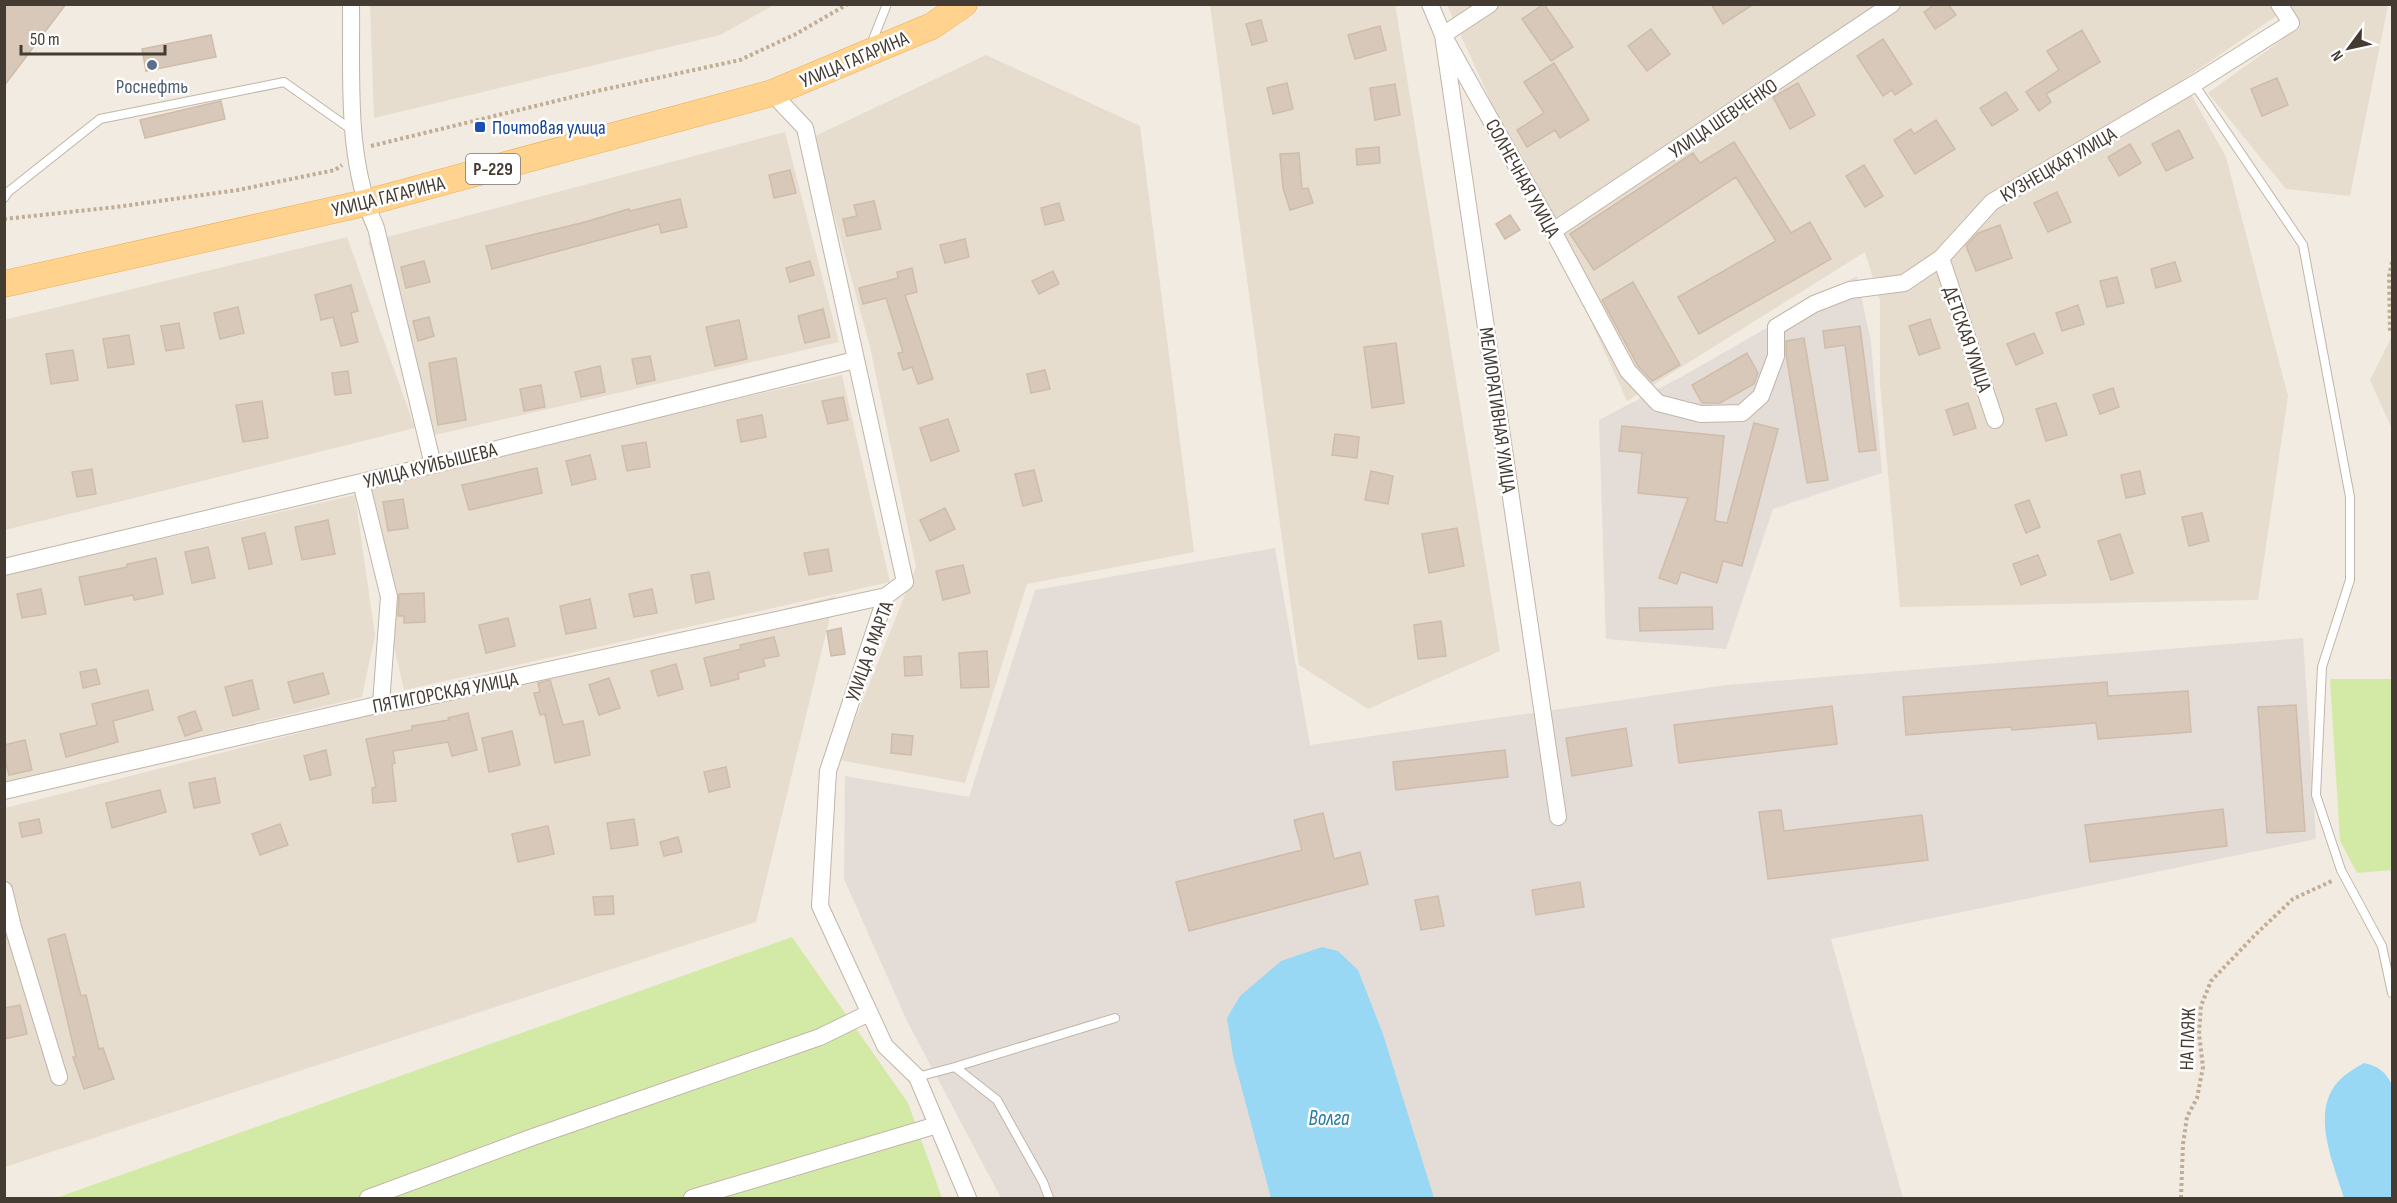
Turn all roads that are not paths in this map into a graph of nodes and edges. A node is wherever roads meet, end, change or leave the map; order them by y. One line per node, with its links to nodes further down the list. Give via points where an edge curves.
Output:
1 (351, 4): 12 (street)
2 (886, 4): 9 (lane)
3 (964, 4): 9 (main road, УЛИЦА ГАГАРИНА / Р-229, via 932,26)
4 (1430, 4): 8 (street, МЕЛИОРАТИВНАЯ УЛИЦА)
5 (1490, 4): 8 (street)
6 (1892, 4): 15 (street, УЛИЦА ШЕВЧЕНКО)
7 (2279, 4): 10 (street, КУЗНЕЦКАЯ УЛИЦА, via 2290,23)
8 (1443, 35): 15 (street, СОЛНЕЧНАЯ УЛИЦА); 27 (street, МЕЛИОРАТИВНАЯ УЛИЦА)
9 (867, 53): 11 (main road, УЛИЦА ГАГАРИНА / Р-229)
10 (2194, 84): 16 (street, КУЗНЕЦКАЯ УЛИЦА, via 1992,202); 29 (lane, via 2303,245 2350,497 2350,580 2322,667 2316,795 2341,870 2382,946)
11 (772, 93): 14 (main road, УЛИЦА ГАГАРИНА / Р-229); 18 (street, УЛИЦА 8 МАРТА, via 805,128)
12 (352, 130): 13 (lane, via 284,82 272,84 100,119); 14 (street)
13 (4, 198)
14 (365, 203): 17 (main road, УЛИЦА ГАГАРИНА / Р-229); 21 (street, via 376,228)
15 (1553, 231): 19 (street, СОЛНЕЧНАЯ УЛИЦА)
16 (1941, 258): 19 (street, КУЗНЕЦКАЯ УЛИЦА, via 1904,283 1850,291 1814,304 1776,327 1776,356 1761,396 1742,412 1701,414 1658,403); 20 (street, ДЕТСКАЯ УЛИЦА)
17 (4, 284)
18 (855, 360): 21 (street, УЛИЦА КУЙБЫШЕВА); 24 (street, УЛИЦА 8 МАРТА, via 905,582)
19 (1628, 371)
20 (1995, 420)
21 (434, 465): 22 (street, УЛИЦА КУЙБЫШЕВА)
22 (360, 482): 23 (street, УЛИЦА КУЙБЫШЕВА); 25 (street, via 389,597)
23 (4, 567)
24 (886, 596): 25 (street, ПЯТИГОРСКАЯ УЛИЦА); 30 (street, УЛИЦА 8 МАРТА, via 828,771 819,906)
25 (381, 704): 26 (street, ПЯТИГОРСКАЯ УЛИЦА)
26 (4, 791)
27 (1558, 817)
28 (4, 890): 33 (street)
29 (2392, 993)
30 (869, 1013): 34 (street, УЛИЦА 8 МАРТА, via 885,1046); 36 (street, via 820,1037)
31 (1115, 1018): 32 (lane)
32 (955, 1067): 34 (lane); 39 (lane, via 997,1100)
33 (59, 1077)
34 (917, 1077): 35 (street, УЛИЦА 8 МАРТА)
35 (938, 1125): 37 (street); 38 (street, УЛИЦА 8 МАРТА)
36 (368, 1198)
37 (692, 1198)
38 (968, 1198)
39 (1049, 1198)

